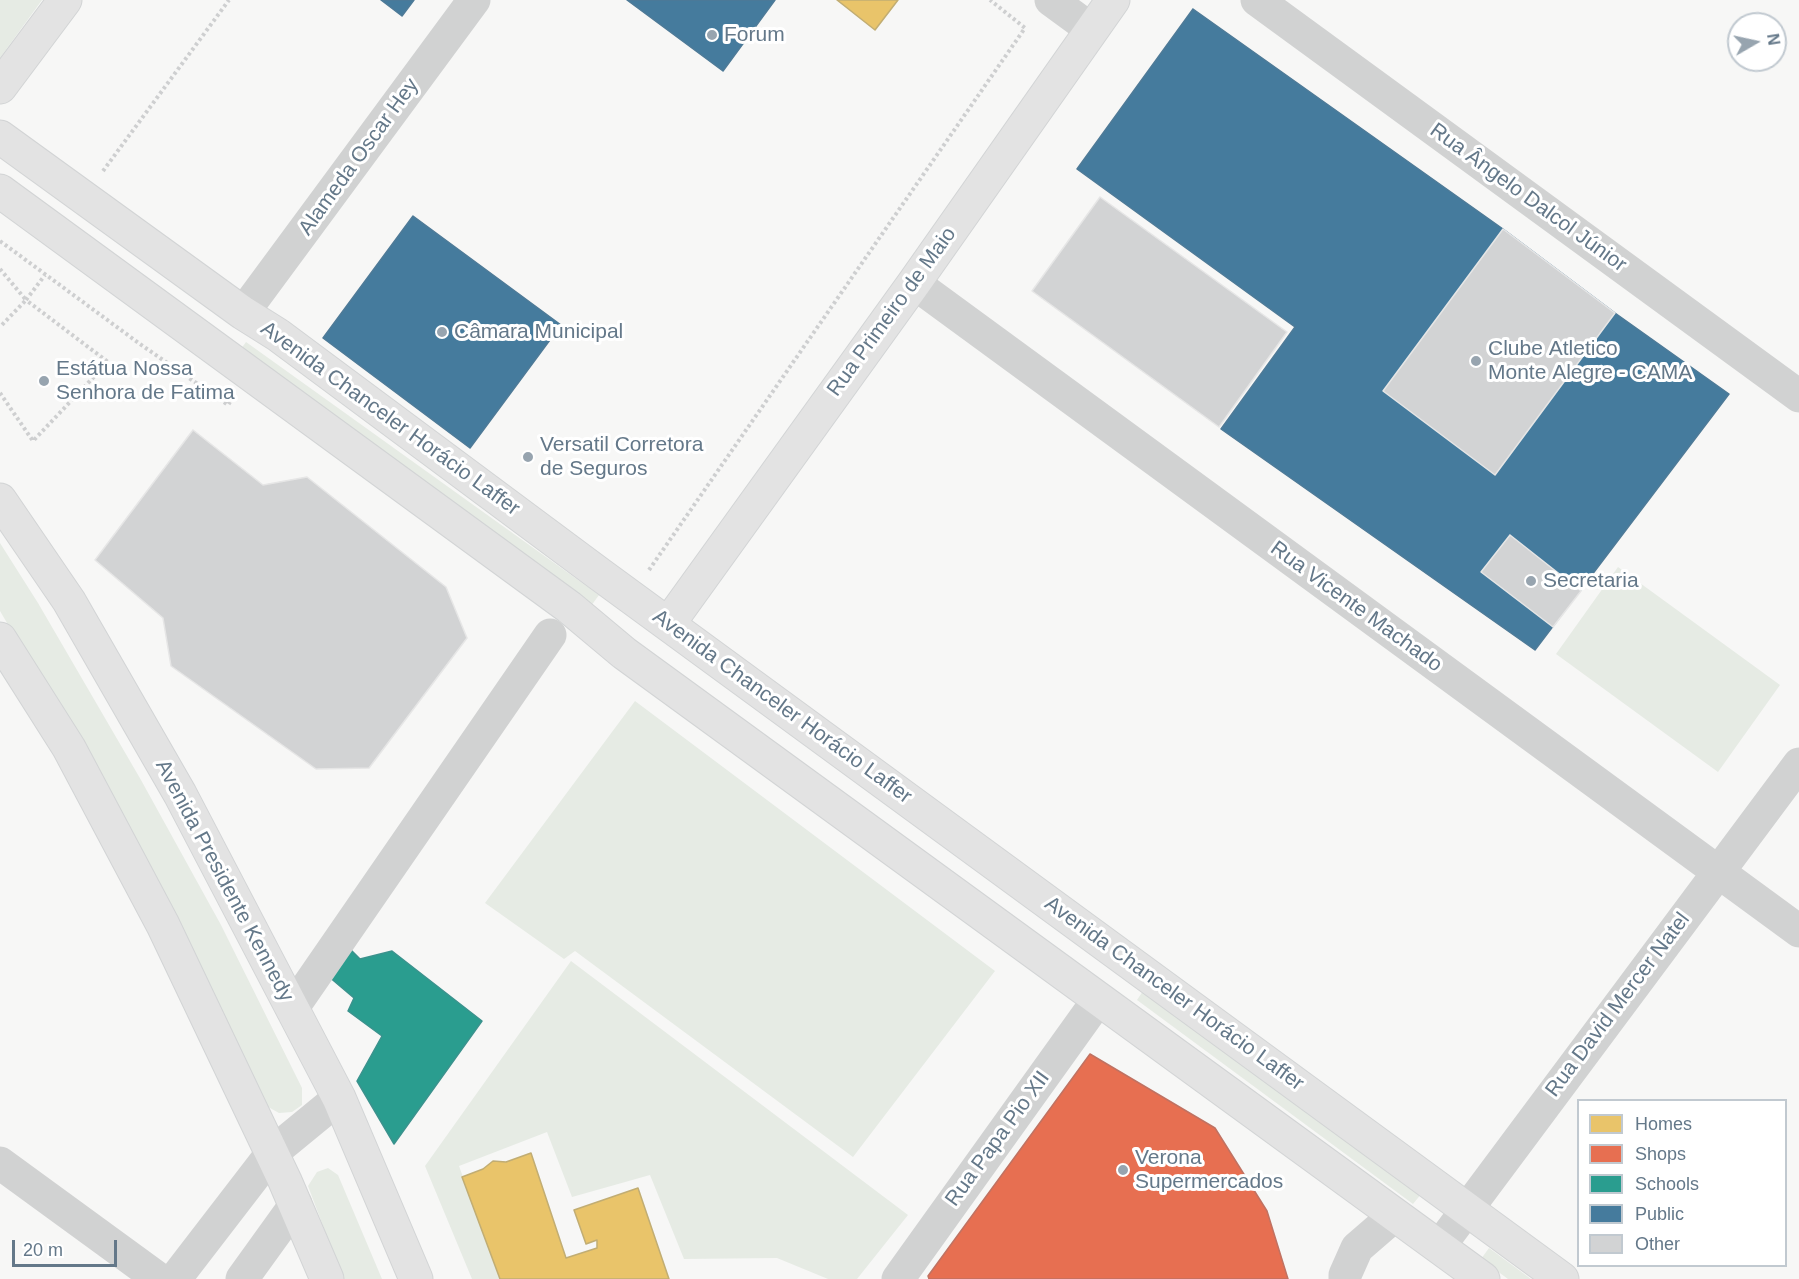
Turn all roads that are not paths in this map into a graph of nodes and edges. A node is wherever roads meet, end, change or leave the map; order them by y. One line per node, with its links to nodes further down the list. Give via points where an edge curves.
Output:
1 (65, 0): 7 (main road)
2 (474, 0): 11 (street, Alameda Oscar Hey)
3 (1051, 0): 6 (street)
4 (1113, 0): 6 (main road, Rua Primeiro de Maio)
5 (1257, 0): 12 (street, Rua Ângelo Dalcol Júnior)
6 (1092, 30): 10 (main road, Rua Primeiro de Maio)
7 (0, 87)
8 (0, 137): 11 (main road, Avenida Chanceler Horácio Laffer)
9 (0, 191): 17 (main road, via 569,607)
10 (914, 283): 14 (main road, Rua Primeiro de Maio); 19 (street, Rua Vicente Machado)
11 (243, 313): 14 (main road, Avenida Chanceler Horácio Laffer)
12 (1799, 396)
13 (0, 500): 22 (main road, Avenida Presidente Kennedy, via 69,601 180,794)
14 (668, 623): 17 (main road, Rua Primeiro de Maio, via 679,644 677,653 667,665); 17 (main road, via 645,615 626,633); 27 (main road, Avenida Chanceler Horácio Laffer)
15 (550, 635): 22 (street)
16 (0, 639): 24 (main road, via 69,748 163,925)
17 (636, 662): 21 (main road)
18 (1799, 764): 19 (street, Rua David Mercer Natel)
19 (1718, 872): 20 (street, Rua Vicente Machado); 27 (street, Rua David Mercer Natel)
20 (1799, 931)
21 (1098, 1000): 28 (main road); 30 (street, Rua Papa Pio XII)
22 (292, 1009): 23 (main road, Avenida Presidente Kennedy)
23 (339, 1098): 24 (street); 35 (main road, Avenida Presidente Kennedy)
24 (272, 1153): 26 (main road); 32 (street)
25 (0, 1163): 31 (street)
26 (296, 1204): 33 (street); 34 (main road)
27 (1465, 1209): 29 (street, Rua David Mercer Natel); 38 (main road, Avenida Chanceler Horácio Laffer)
28 (1394, 1216): 29 (main road); 36 (street, via 1357,1248)
29 (1439, 1246): 37 (main road)
30 (905, 1275)
31 (159, 1279)
32 (175, 1279)
33 (242, 1279)
34 (327, 1279)
35 (416, 1279)
36 (1345, 1279)
37 (1483, 1279)
38 (1562, 1279)

